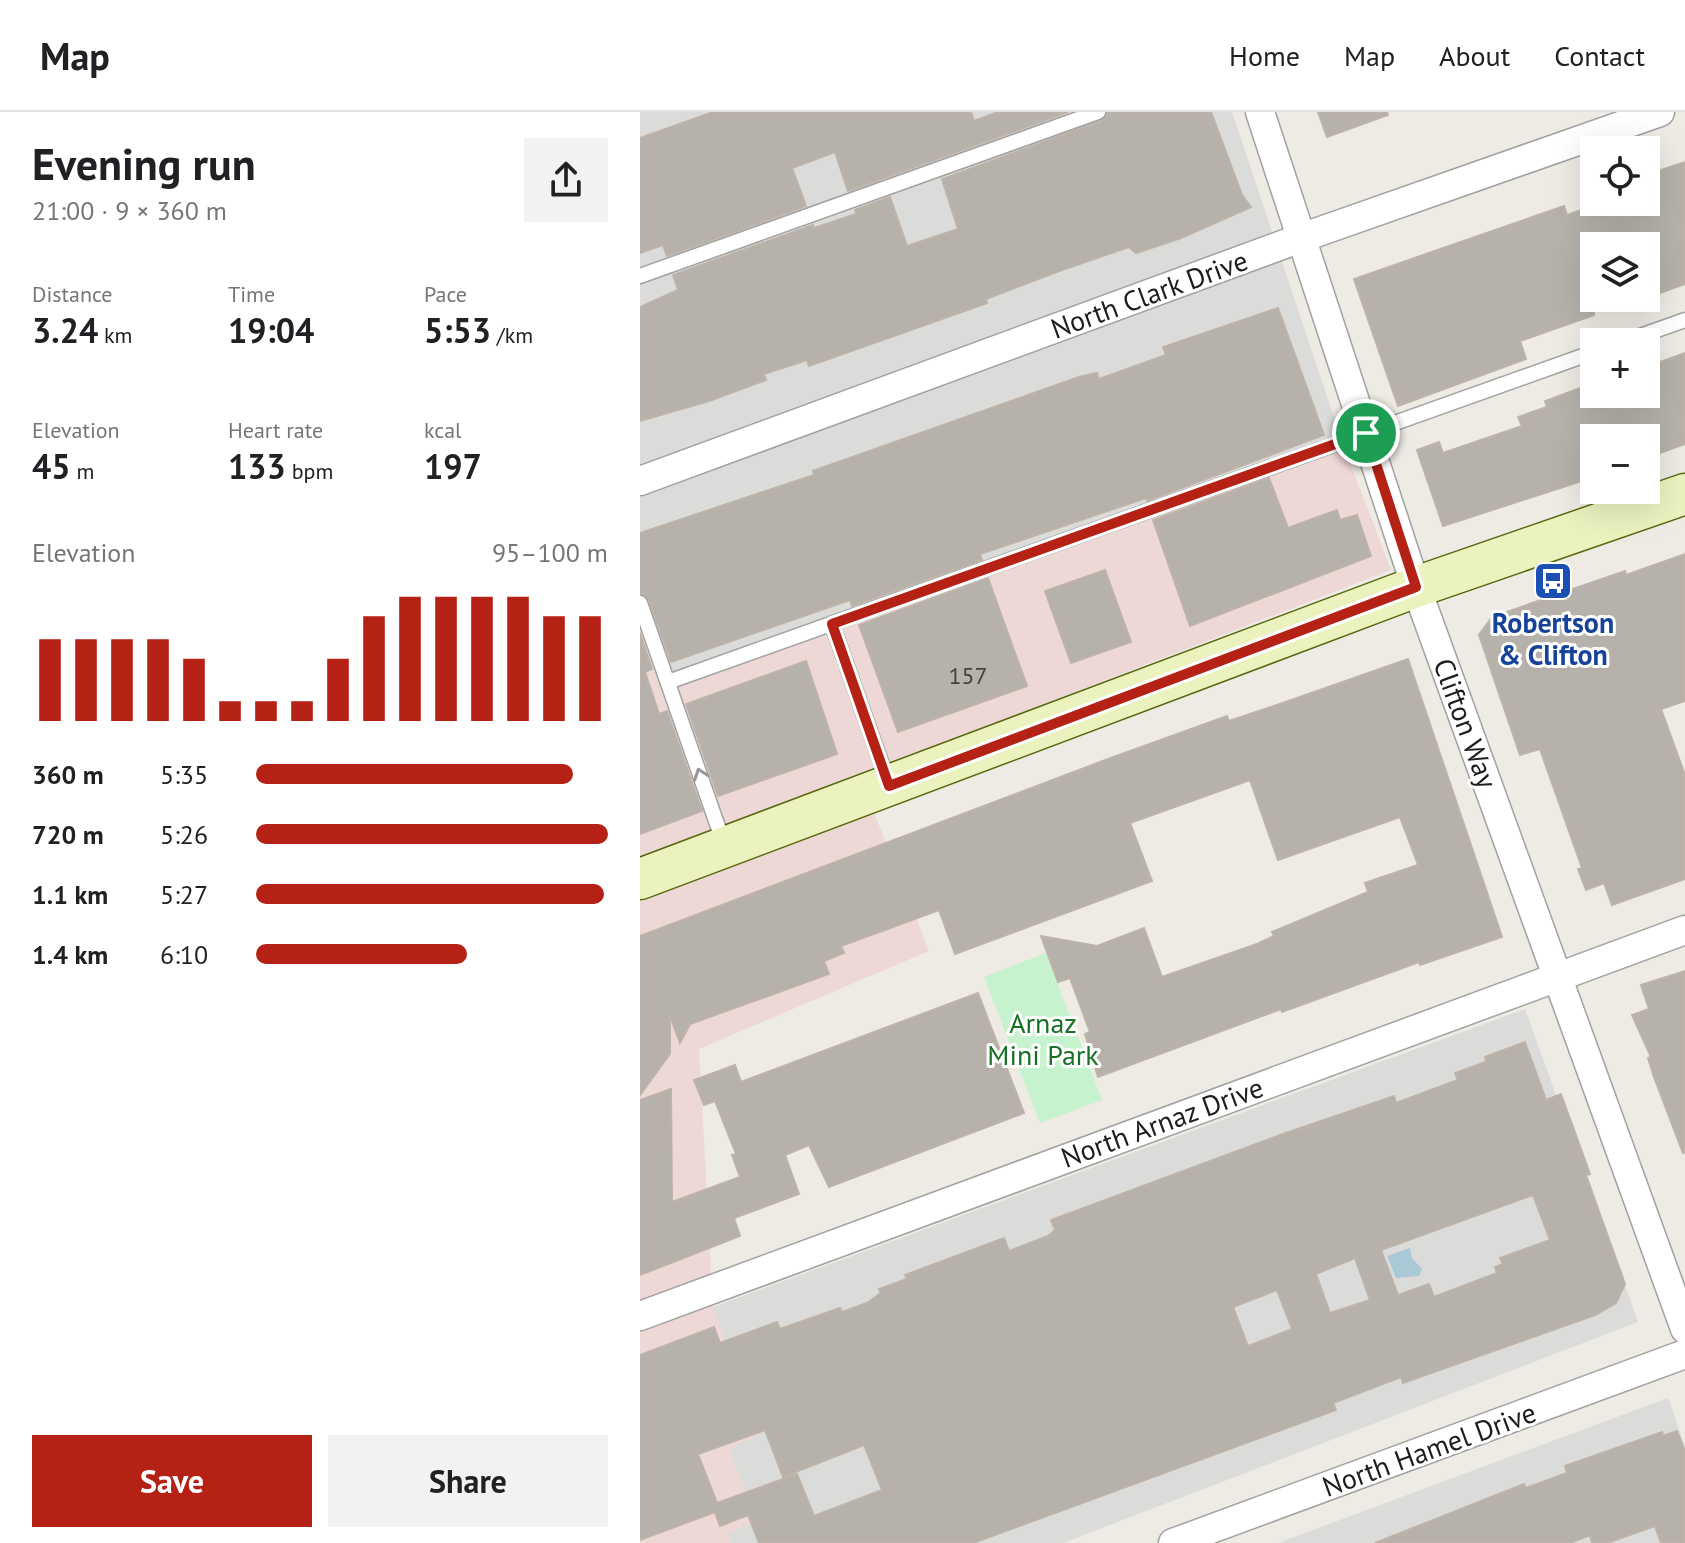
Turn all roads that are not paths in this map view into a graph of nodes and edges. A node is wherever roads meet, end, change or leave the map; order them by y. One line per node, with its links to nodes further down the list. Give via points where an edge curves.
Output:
1 (1098, 112): 5 (lane)
2 (1260, 112): 4 (street, Clifton Way)
3 (1660, 112): 4 (street, North Clark Drive)
4 (1301, 238): 9 (street, Clifton Way); 10 (street, North Clark Drive)
5 (640, 276)
6 (1685, 320): 7 (lane)
7 (1660, 329)
8 (1580, 357): 9 (lane)
9 (1366, 433): 12 (street, Clifton Way); 14 (lane)
10 (640, 481)
11 (1685, 494): 12 (main road)
12 (1416, 587): 16 (main road); 20 (street, Clifton Way)
13 (640, 603): 15 (lane)
14 (832, 624): 15 (lane); 16 (lane)
15 (668, 682): 17 (lane, one-way to 15)
16 (889, 786): 17 (main road)
17 (725, 848): 18 (main road)
18 (640, 879)
19 (1685, 930): 20 (street, North Arnaz Drive)
20 (1559, 976): 21 (street, North Arnaz Drive); 22 (street, Clifton Way)
21 (640, 1316)
22 (1685, 1329)
23 (1685, 1354): 24 (street, North Hamel Drive)
24 (1173, 1543)

